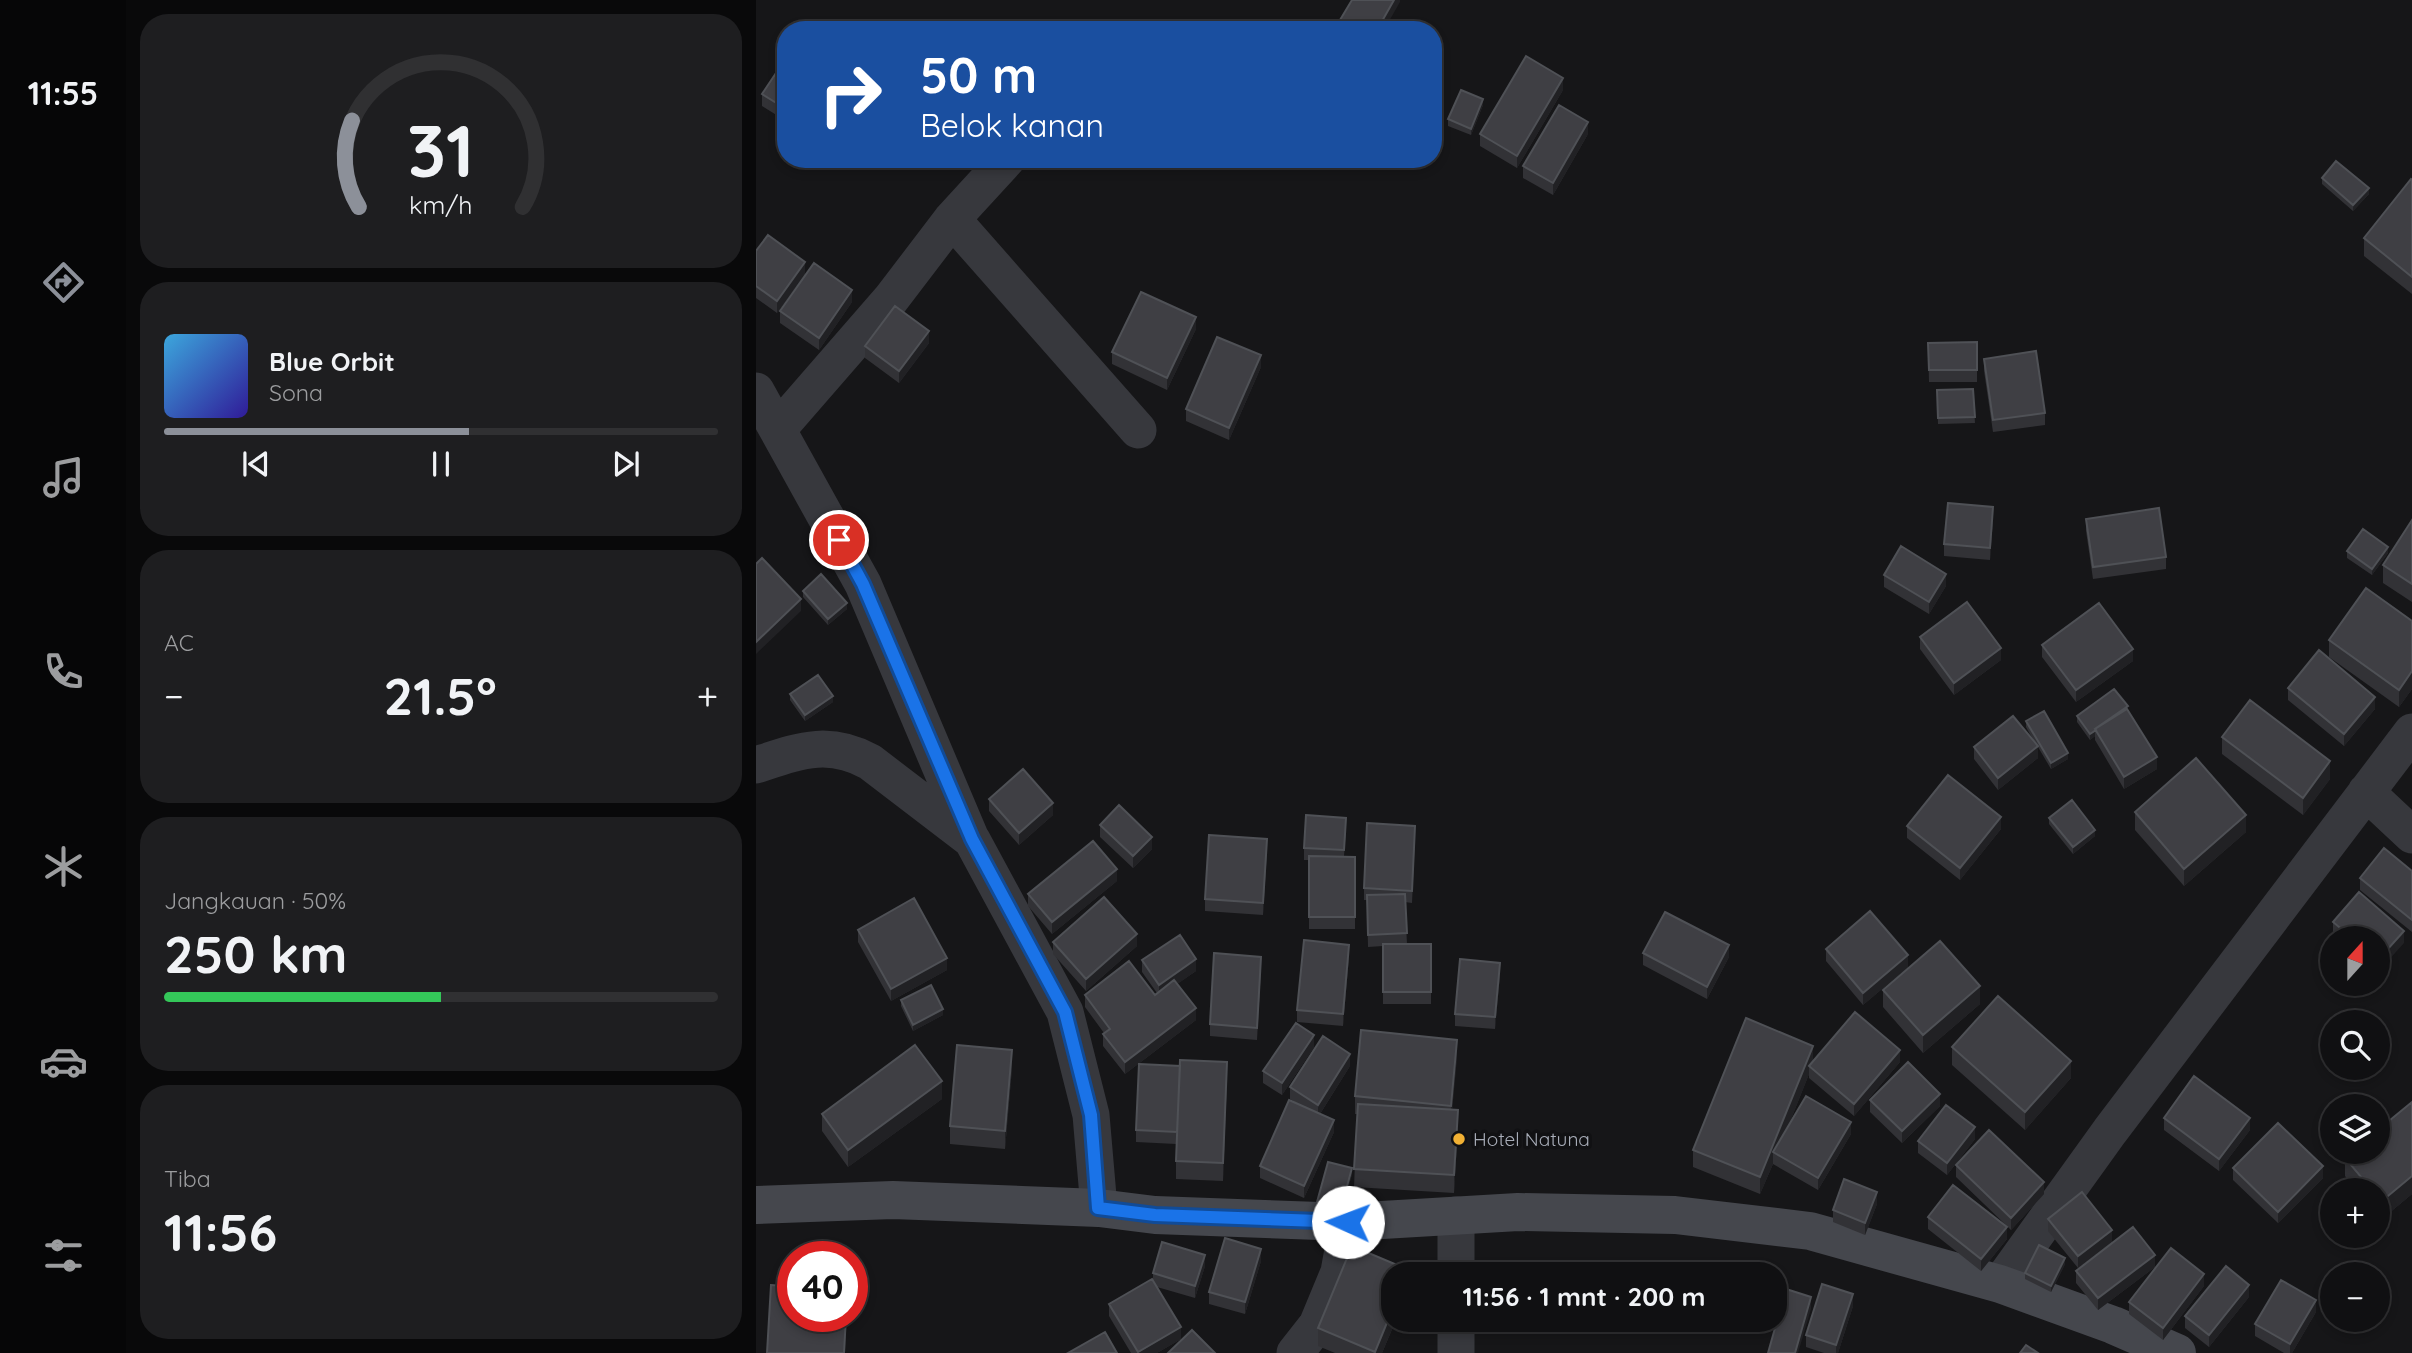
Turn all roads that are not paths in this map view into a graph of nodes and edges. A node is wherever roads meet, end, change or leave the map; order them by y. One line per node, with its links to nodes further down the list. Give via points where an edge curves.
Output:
1 (999, 168): 2 (street)
2 (952, 219): 4 (street, via 891,299); 5 (street)
3 (756, 391): 4 (street)
4 (778, 429): 10 (street, via 863,584)
5 (1138, 430)
6 (2412, 732): 8 (street)
7 (756, 765): 10 (street, via 827,747 853,752)
8 (2366, 792): 9 (street); 16 (street)
9 (2412, 835)
10 (972, 839): 12 (street, via 1065,1012 1091,1115)
11 (756, 1205): 12 (street, via 893,1200)
12 (1098, 1208): 14 (street, via 1155,1215)
13 (1457, 1215): 14 (street); 15 (street); 16 (street, via 1675,1215 1810,1231)
14 (1348, 1222): 18 (street, via 1339,1272 1317,1325)
15 (1456, 1262)
16 (2000, 1284): 20 (street)
17 (1456, 1332): 19 (street)
18 (1295, 1353)
19 (1456, 1353)
20 (2176, 1353)

